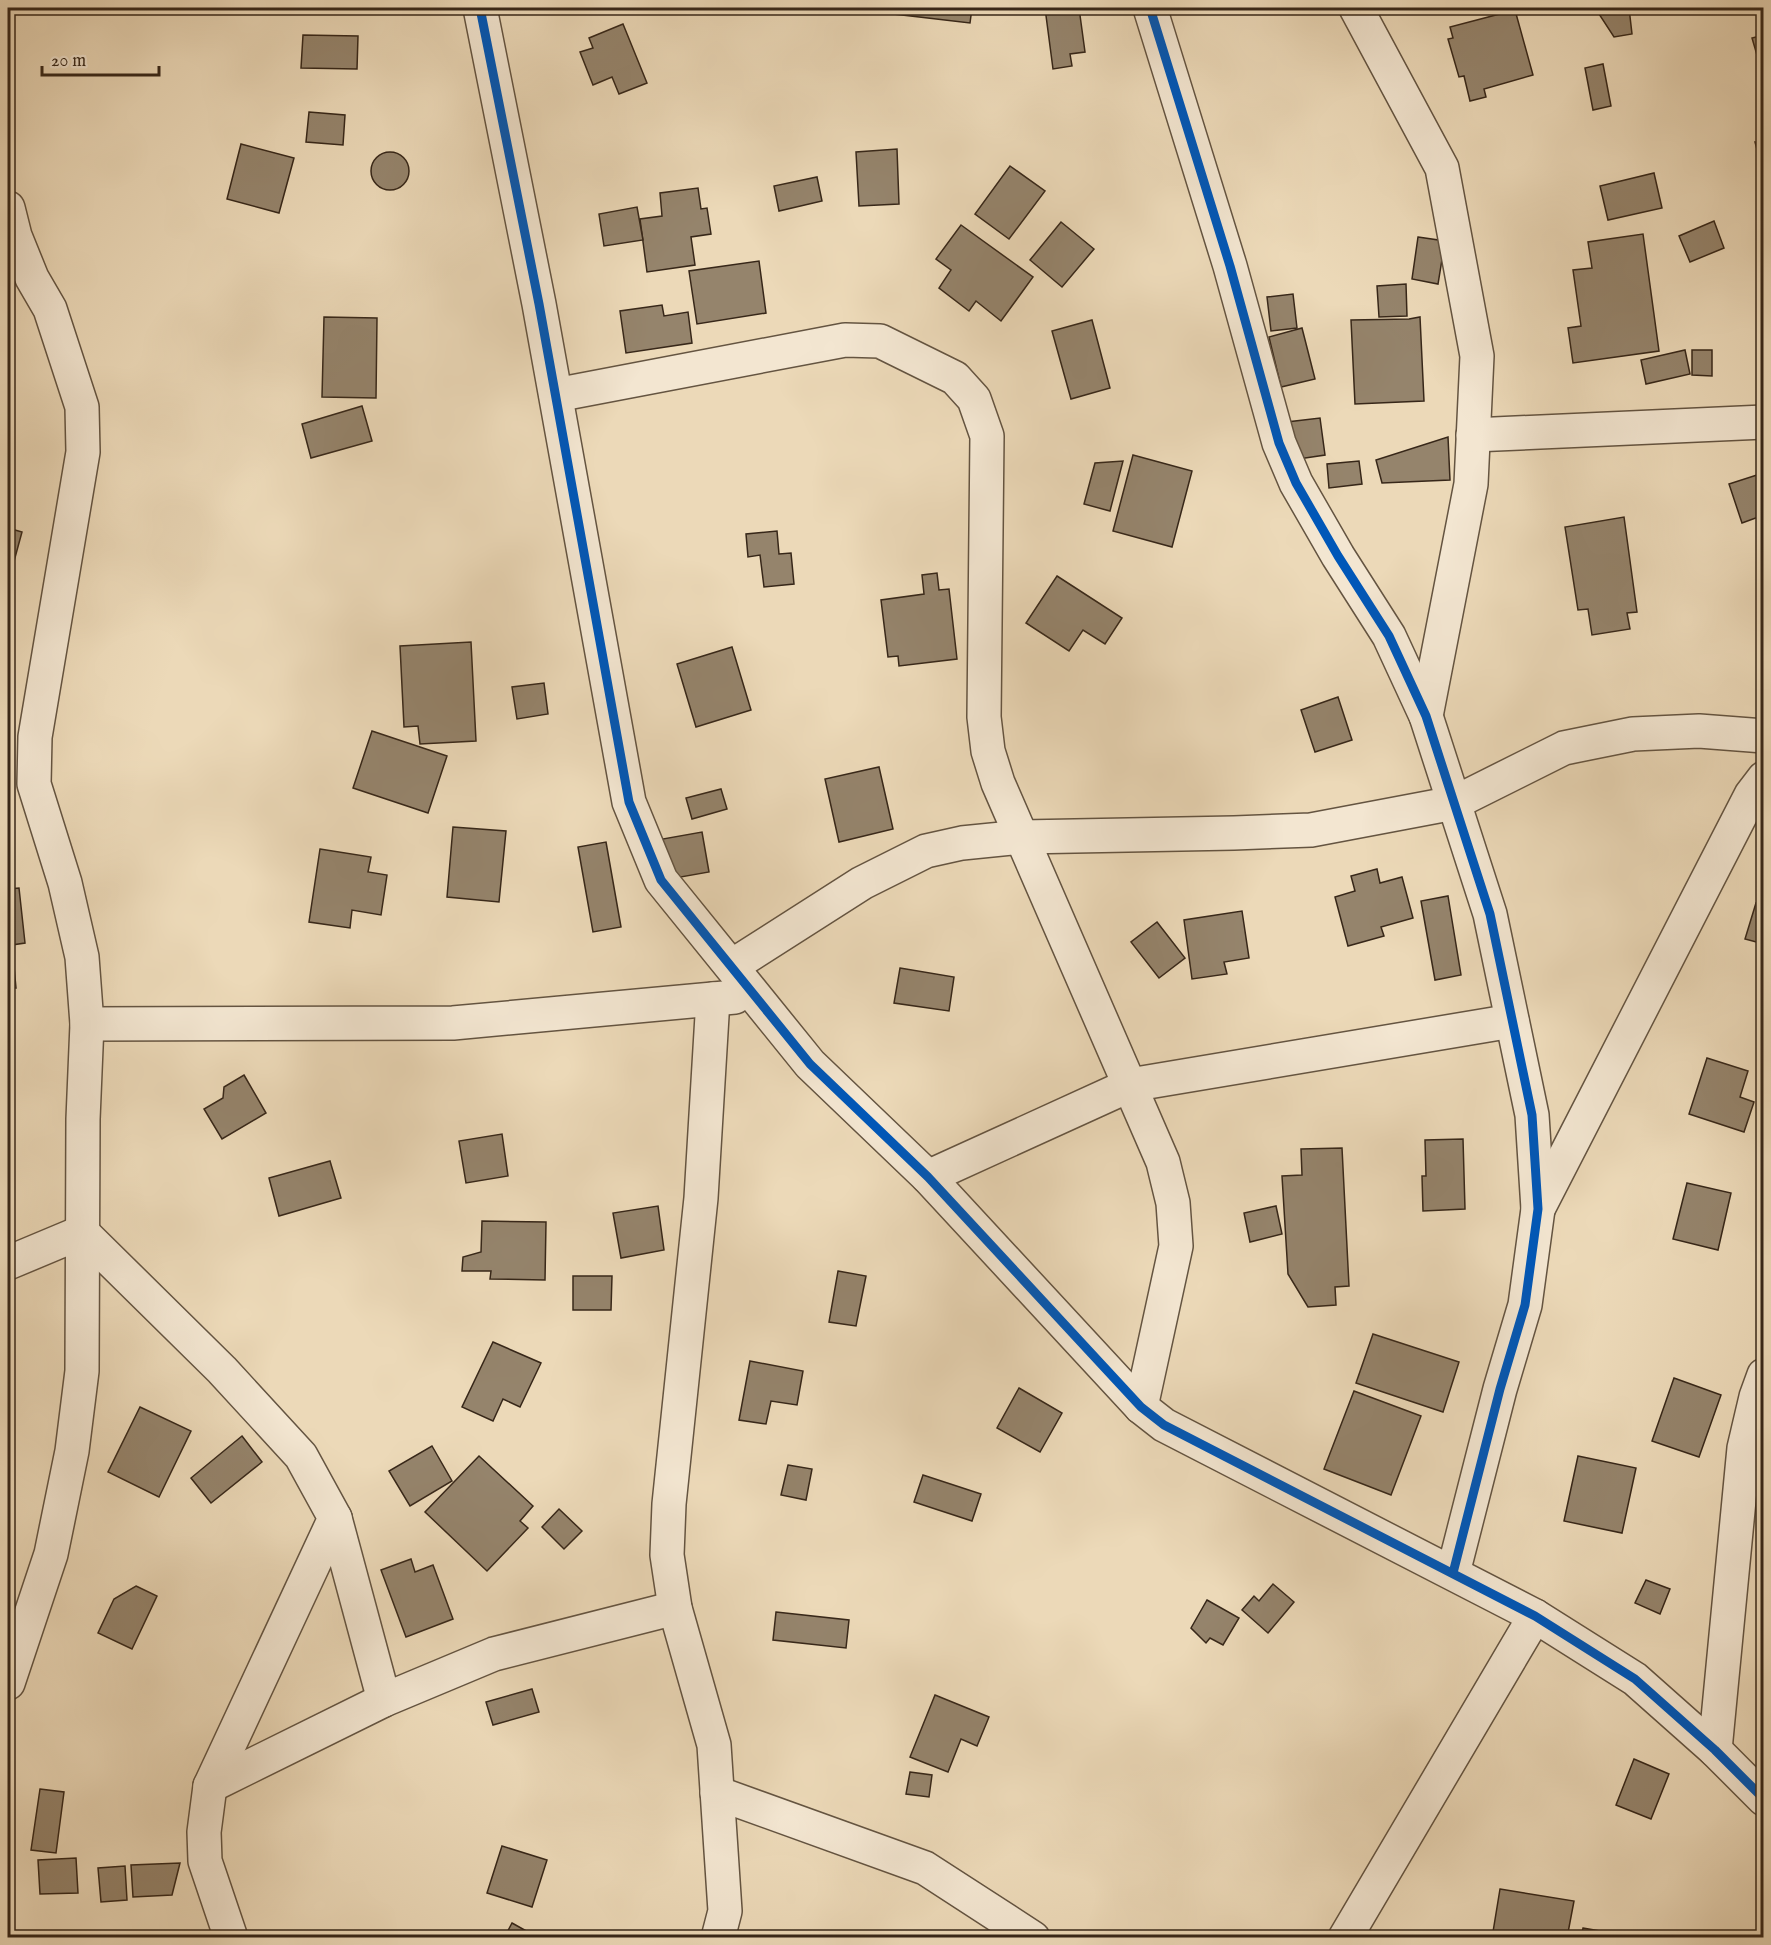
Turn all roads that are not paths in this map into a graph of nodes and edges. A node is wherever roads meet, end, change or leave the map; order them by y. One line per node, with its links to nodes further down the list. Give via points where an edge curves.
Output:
1 (480, 8): 6 (street)
2 (1150, 8): 9 (street, via 1283,453 1320,525 1389,636)
3 (1356, 8): 8 (street, via 1442,168 1477,356)
4 (8, 208): 5 (street)
5 (20, 278): 18 (street, via 50,309 82,407 83,453 35,736 34,784 65,883 82,957)
6 (556, 395): 13 (street, via 845,340 880,341 955,378 974,399 987,436 984,717 988,751 998,783); 14 (street, via 629,802 661,880)
7 (1764, 422): 8 (street)
8 (1473, 435): 9 (street, via 1470,484)
9 (1426, 716): 12 (street)
10 (1764, 736): 12 (street, via 1699,731 1633,734 1564,748)
11 (1764, 778): 21 (street, via 1751,795)
12 (1454, 803): 13 (street, via 1311,830); 17 (street, via 1490,914)
13 (1022, 837): 14 (street, via 927,851 862,883); 19 (street)
14 (732, 966): 15 (street)
15 (755, 995): 16 (street); 20 (street, via 810,1064)
16 (713, 999): 18 (street, via 453,1023); 28 (street, via 701,1198 669,1504 667,1555)
17 (1512, 1022): 19 (street); 21 (street, via 1532,1115)
18 (87, 1024): 22 (street)
19 (1130, 1085): 20 (street); 25 (street, via 1163,1162 1173,1203 1176,1246)
20 (928, 1177): 25 (street)
21 (1538, 1209): 27 (street, via 1525,1305)
22 (82, 1232): 23 (street); 26 (street, via 222,1370 301,1456); 30 (street, via 82,1371 72,1451 51,1554)
23 (8, 1263)
24 (1764, 1375): 32 (street, via 1744,1448)
25 (1141, 1407): 27 (street, via 1164,1425)
26 (335, 1518): 31 (street); 33 (street)
27 (1454, 1573): 29 (street)
28 (675, 1608): 31 (street, via 494,1654); 34 (street, via 714,1745)
29 (1535, 1616): 32 (street, via 1635,1678); 39 (street)
30 (8, 1683)
31 (384, 1700): 33 (street)
32 (1715, 1750): 35 (street)
33 (210, 1786): 36 (street, via 205,1861)
34 (717, 1793): 37 (street, via 725,1911); 38 (street, via 925,1868)
35 (1764, 1799)
36 (231, 1938)
37 (718, 1938)
38 (1032, 1938)
39 (1345, 1938)

